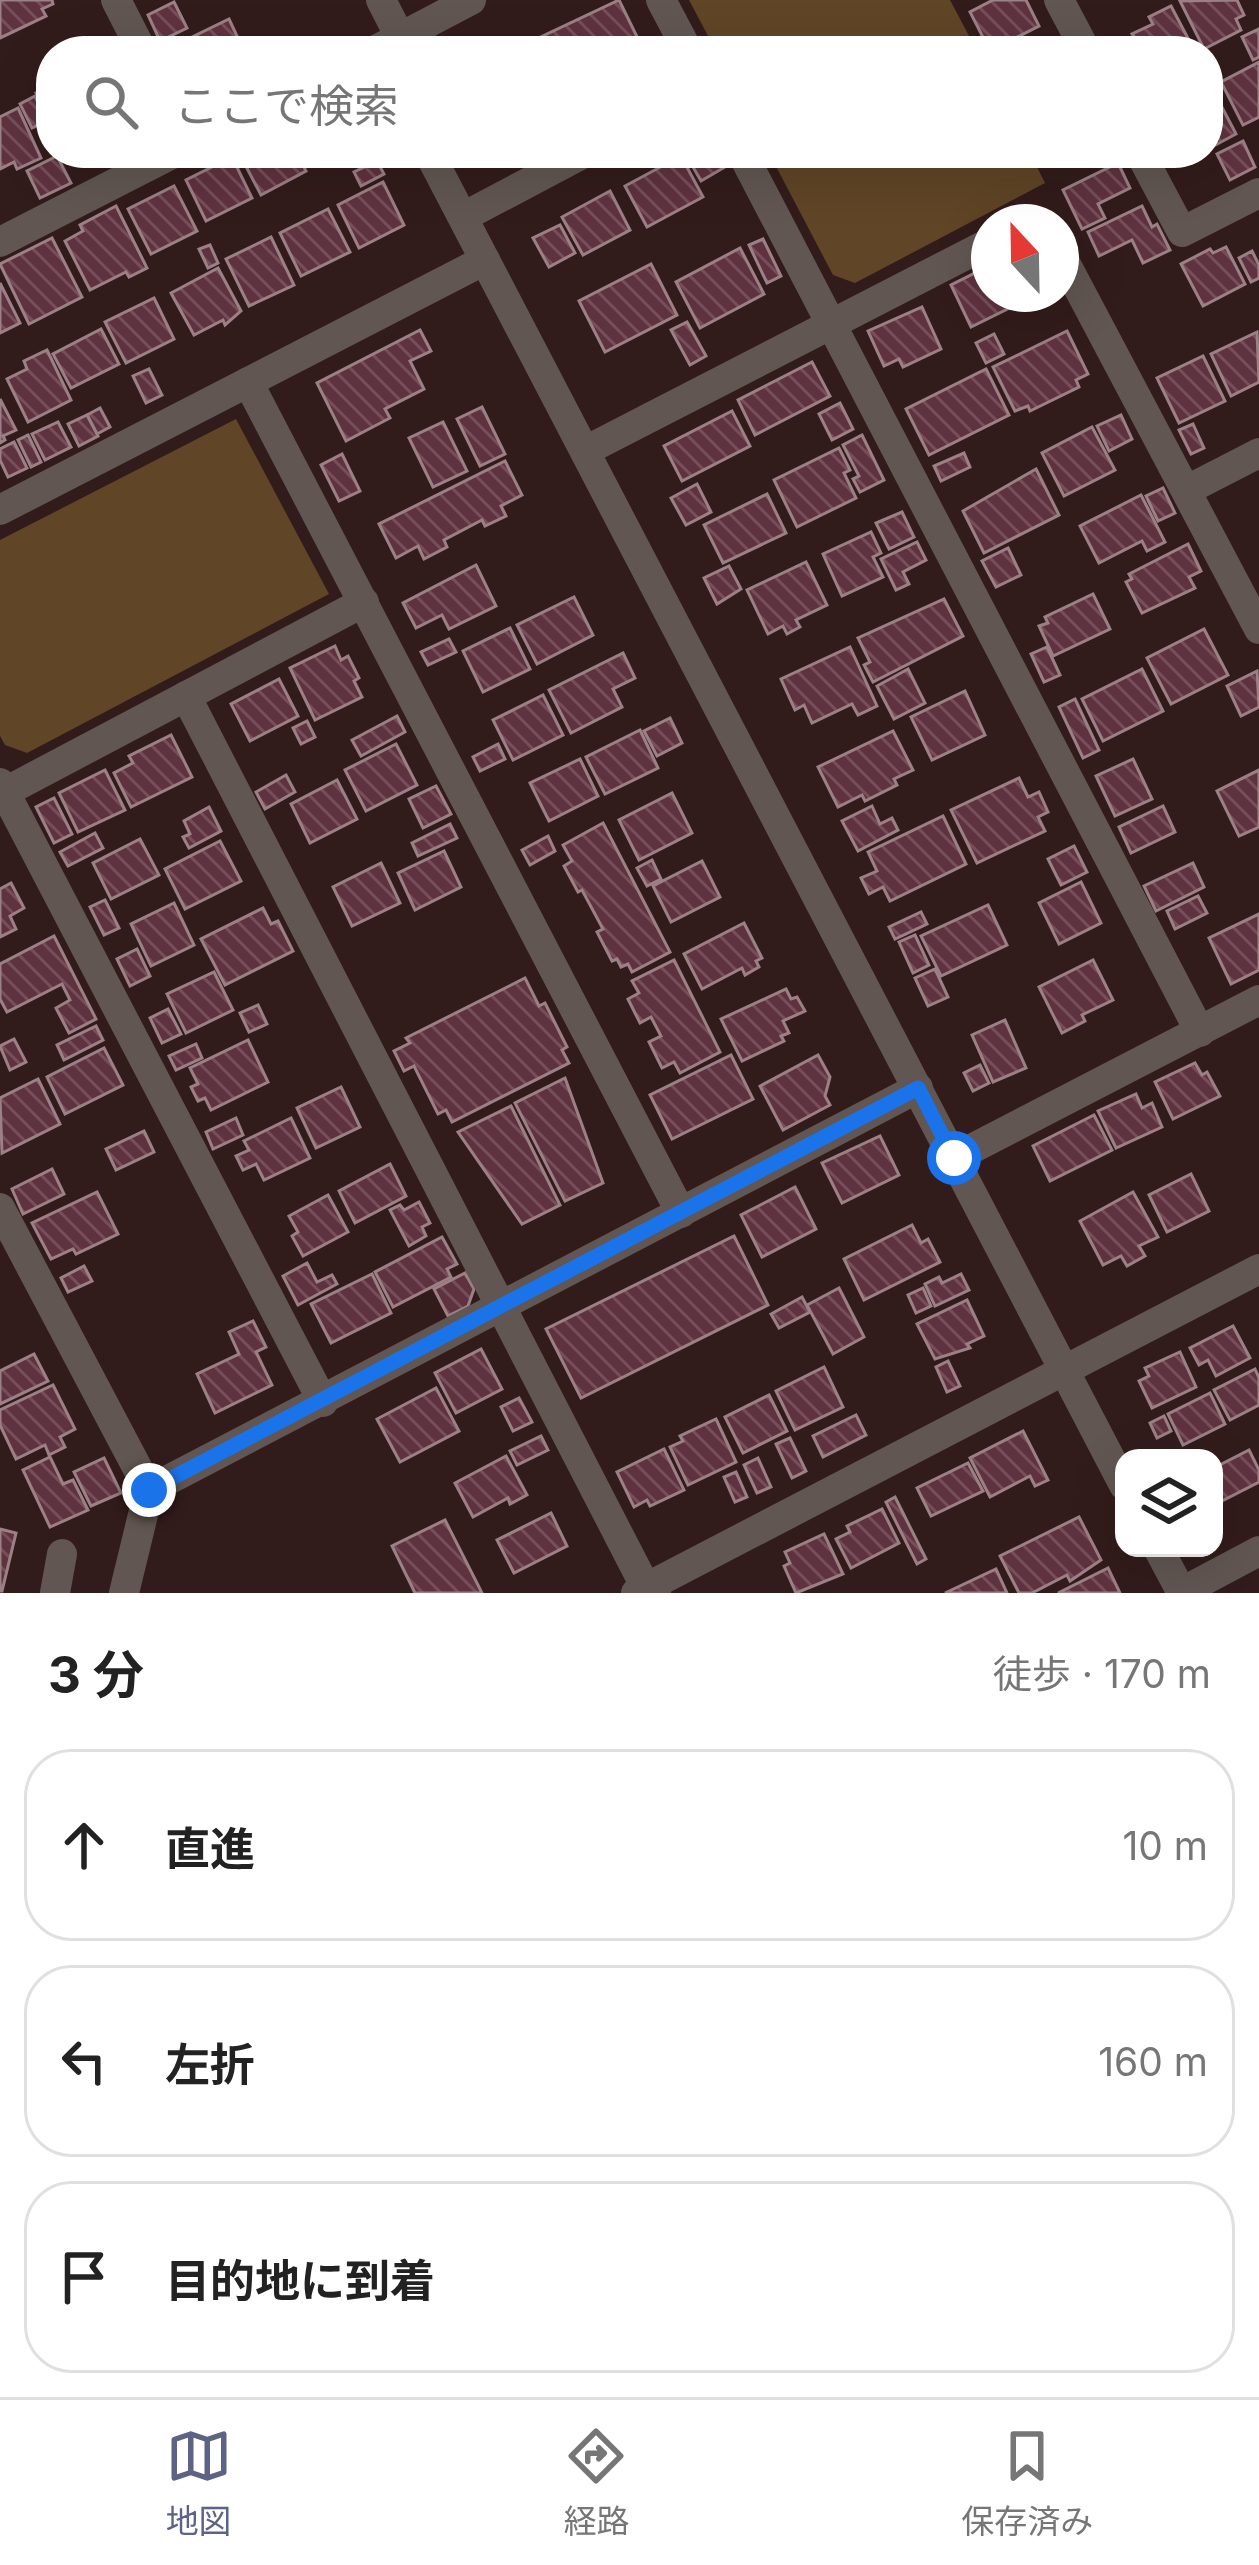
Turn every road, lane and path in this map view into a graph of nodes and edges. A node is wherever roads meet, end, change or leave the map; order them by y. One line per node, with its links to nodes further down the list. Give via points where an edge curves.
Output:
1 (116, 0): 6 (street)
2 (381, 0): 7 (street)
3 (471, 0): 8 (street)
4 (661, 0): 9 (street)
5 (1059, 0): 10 (street)
6 (134, 36)
7 (381, 36)
8 (402, 36)
9 (680, 36)
10 (1078, 36)
11 (145, 168): 18 (street)
12 (437, 168): 17 (street)
13 (556, 168): 17 (street)
14 (750, 168): 22 (street)
15 (1148, 168): 16 (street, via 1182,232)
16 (1259, 194)
17 (463, 218): 20 (street)
18 (0, 242)
19 (971, 251): 22 (street)
20 (485, 260): 23 (street); 24 (street)
21 (1079, 289): 26 (street)
22 (832, 322): 24 (street); 33 (street)
23 (248, 382): 27 (street); 28 (street)
24 (585, 451): 34 (street)
25 (1259, 453): 26 (street)
26 (1187, 490): 29 (street)
27 (0, 510)
28 (364, 602): 30 (street); 37 (street)
29 (1259, 629)
30 (186, 696): 31 (street); 39 (street)
31 (2, 787): 41 (street)
32 (1259, 1000): 33 (street)
33 (1200, 1032): 35 (street)
34 (918, 1088): 35 (street); 37 (street)
35 (954, 1158): 40 (street)
36 (0, 1208): 43 (street)
37 (681, 1214): 39 (street)
38 (1259, 1269): 40 (street)
39 (502, 1308): 41 (street); 47 (street)
40 (1063, 1371): 42 (street); 47 (street)
41 (322, 1402): 43 (street)
42 (1115, 1468)
43 (149, 1490): 49 (street)
44 (1259, 1551): 50 (street)
45 (62, 1554): 48 (street)
46 (1163, 1557): 50 (street)
47 (646, 1591)
48 (55, 1593)
49 (124, 1593)
50 (1181, 1593)

